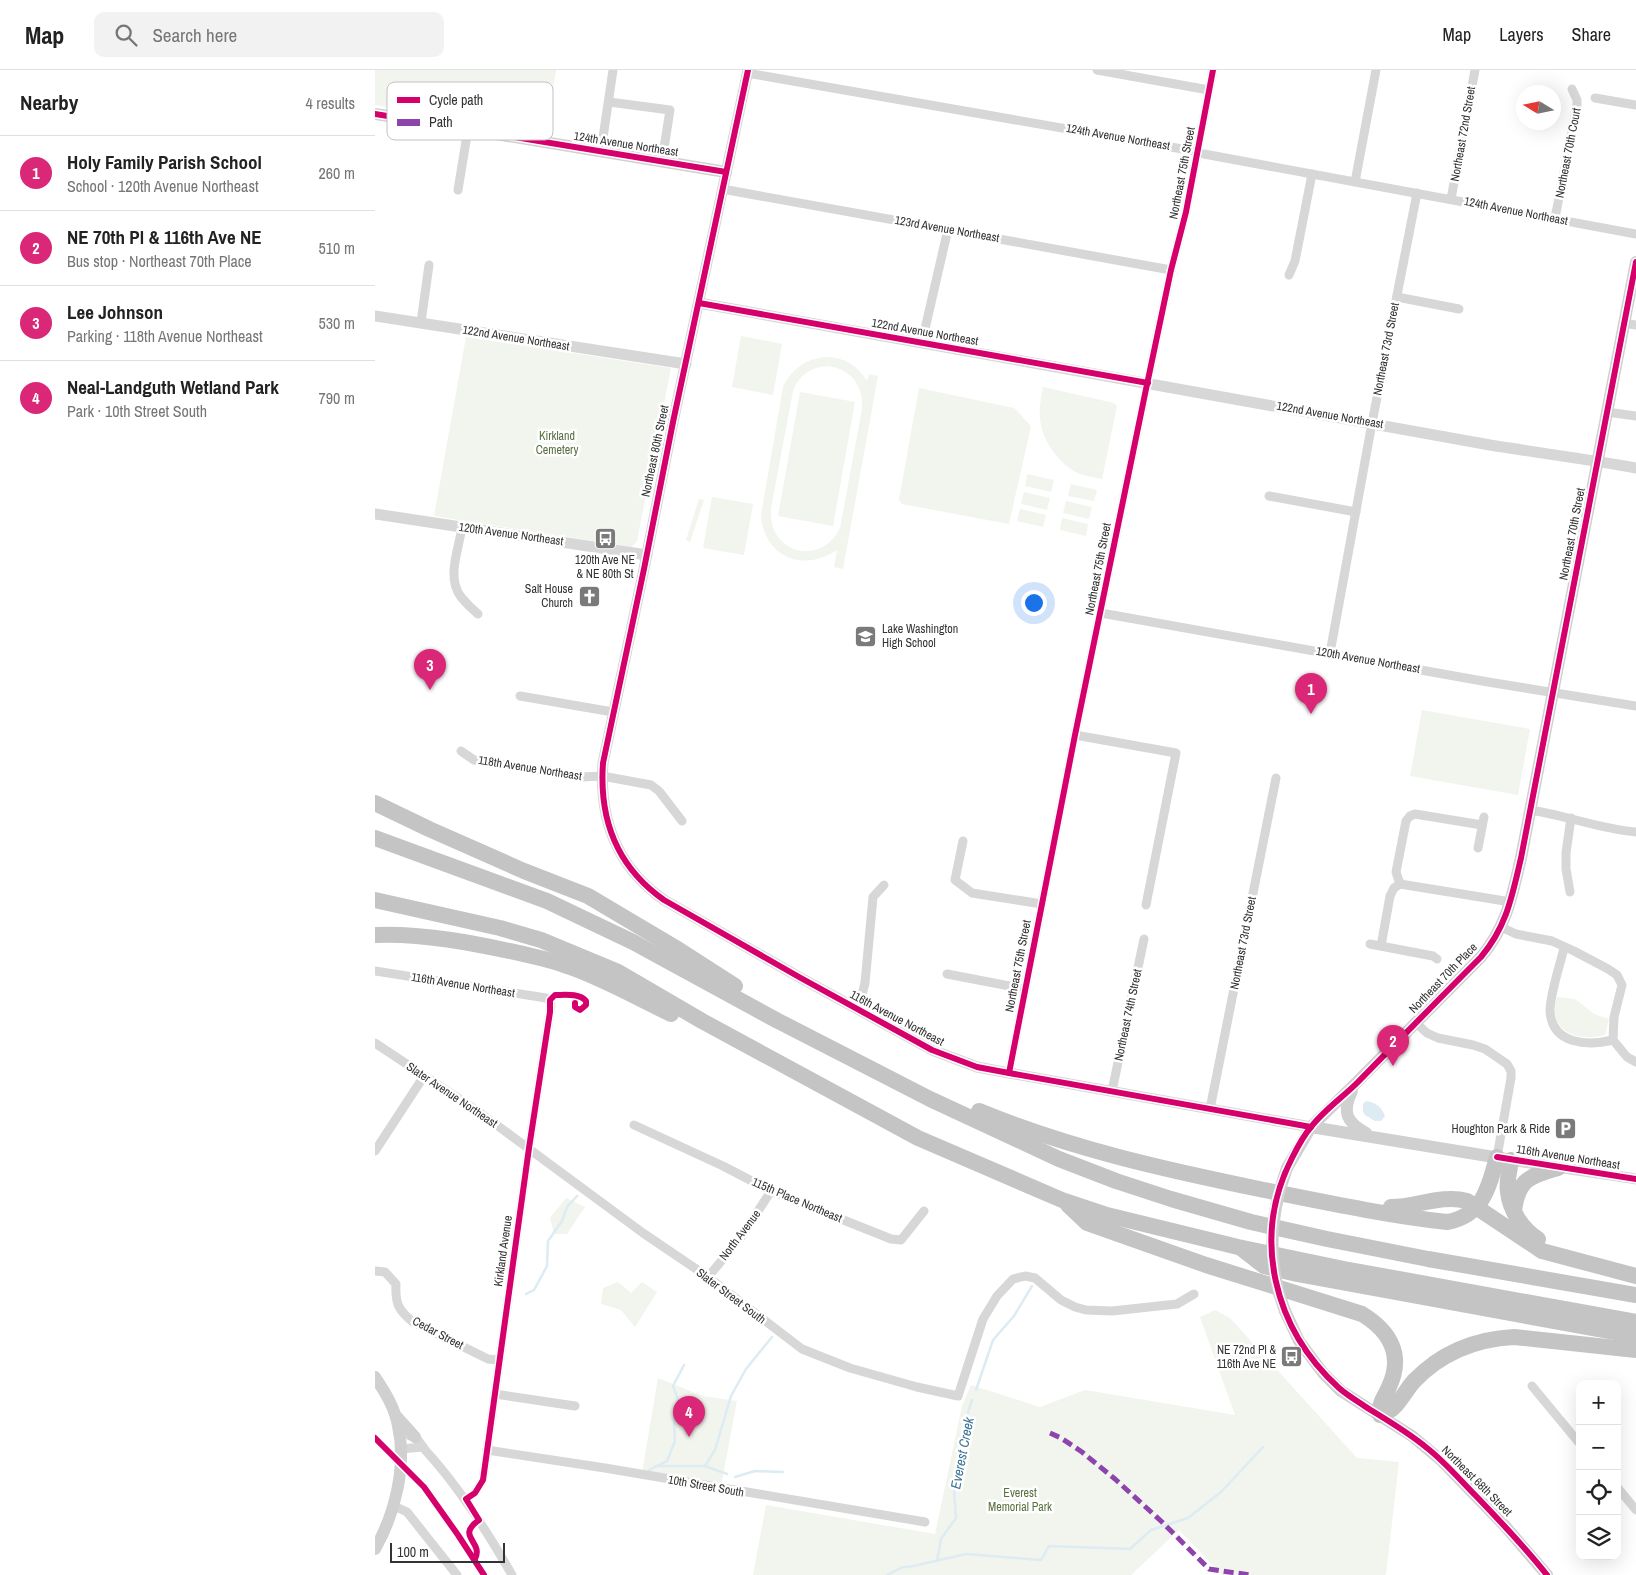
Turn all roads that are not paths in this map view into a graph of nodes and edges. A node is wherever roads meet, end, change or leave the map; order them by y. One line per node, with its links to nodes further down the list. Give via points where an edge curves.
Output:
1 (613, 70): 10 (street)
2 (1097, 70): 8 (street)
3 (1213, 70): 8 (street, Northeast 75th Street)
4 (1376, 70): 19 (street)
5 (1475, 70): 23 (street, Northeast 72nd Street)
6 (747, 72): 15 (street, 124th Avenue Northeast); 17 (street, Northeast 80th Street)
7 (1572, 89): 24 (street, Northeast 70th Court, via 1577,105)
8 (1209, 90): 15 (street, Northeast 75th Street)
9 (1595, 98): 11 (street)
10 (609, 102): 14 (street); 16 (street, via 670,110)
11 (1636, 105)
12 (466, 140): 21 (street)
13 (534, 140): 14 (main road, 124th Avenue Northeast)
14 (601, 151): 16 (main road, 124th Avenue Northeast)
15 (1198, 153): 18 (street, 124th Avenue Northeast); 29 (street, Northeast 75th Street)
16 (662, 161): 17 (main road, 124th Avenue Northeast)
17 (726, 172): 20 (street, Northeast 80th Street)
18 (1312, 174): 19 (street, 124th Avenue Northeast); 30 (street, via 1295,261)
19 (1355, 182): 22 (street, 124th Avenue Northeast)
20 (722, 189): 25 (street, 123rd Avenue Northeast); 32 (street, Northeast 80th Street)
21 (457, 190)
22 (1417, 193): 23 (street, 124th Avenue Northeast); 31 (street, Northeast 73rd Street)
23 (1451, 199): 24 (street, 124th Avenue Northeast)
24 (1555, 218): 26 (street, 124th Avenue Northeast)
25 (948, 229): 29 (street, 123rd Avenue Northeast); 37 (street)
26 (1636, 234)
27 (1636, 262): 36 (main road, Northeast 70th Street)
28 (429, 265): 35 (street)
29 (1171, 270): 39 (street, Northeast 75th Street)
30 (1289, 275)
31 (1397, 297): 33 (street); 42 (street, Northeast 73rd Street)
32 (699, 303): 37 (street, 122nd Avenue Northeast); 38 (street, Northeast 80th Street)
33 (1459, 308)
34 (375, 316): 35 (street, 122nd Avenue Northeast)
35 (421, 322): 38 (street, 122nd Avenue Northeast)
36 (1630, 324): 40 (main road, Northeast 70th Street)
37 (922, 342): 39 (street, 122nd Avenue Northeast)
38 (686, 364): 49 (street, Northeast 80th Street)
39 (1148, 383): 42 (street, 122nd Avenue Northeast); 50 (street, Northeast 75th Street)
40 (1607, 412): 41 (street); 43 (main road, Northeast 70th Street)
41 (1636, 416)
42 (1372, 423): 43 (street, 122nd Avenue Northeast, via 1552,456); 46 (street, Northeast 73rd Street)
43 (1597, 461): 44 (street, 122nd Avenue Northeast); 53 (main road, Northeast 70th Street)
44 (1636, 468)
45 (1269, 496): 46 (street)
46 (1356, 512): 52 (street, Northeast 73rd Street)
47 (375, 514): 48 (street, 120th Avenue Northeast)
48 (462, 527): 49 (street, 120th Avenue Northeast); 51 (street, via 453,570 455,584 460,596)
49 (647, 555): 56 (street, Northeast 80th Street)
50 (1101, 613): 52 (street, 120th Avenue Northeast); 57 (street, Northeast 75th Street)
51 (478, 614)
52 (1330, 653): 53 (street, 120th Avenue Northeast)
53 (1552, 692): 55 (street, 120th Avenue Northeast); 62 (main road, Northeast 70th Street)
54 (520, 696): 56 (street)
55 (1636, 706)
56 (613, 712): 59 (street, Northeast 80th Street)
57 (1075, 735): 75 (street, Northeast 75th Street); 76 (street, via 1176,753)
58 (461, 751): 59 (street, 118th Avenue Northeast, via 474,760 582,777)
59 (602, 776): 64 (street, 118th Avenue Northeast, via 651,785 659,790); 67 (street, Northeast 80th Street, via 604,804)
60 (1276, 778): 100 (street, Northeast 73rd Street)
61 (375, 803): 90 (highway, via 524,871 588,896 767,1007)
62 (1529, 810): 63 (street); 74 (main road, Northeast 70th Place)
63 (1571, 818): 65 (street, via 1618,831); 72 (street, via 1566,853)
64 (682, 821)
65 (1636, 832)
66 (375, 838): 90 (highway, via 547,900 633,942)
67 (613, 838): 88 (street, 116th Avenue Northeast, via 631,868 664,900)
68 (963, 841): 75 (street, via 955,880 972,893)
69 (1478, 848): 70 (street, via 1483,821 1410,816 1406,821 1396,872)
70 (1400, 884): 74 (street); 81 (street, via 1390,896)
71 (884, 885): 88 (street, via 873,897 865,983)
72 (1570, 892)
73 (375, 900): 89 (highway, via 541,940 617,972)
74 (1511, 902): 77 (main road, Northeast 70th Place)
75 (1042, 904): 86 (street, Northeast 75th Street)
76 (1146, 905)
77 (1501, 927): 82 (street, via 1516,934 1552,941); 91 (main road, Northeast 70th Place, via 1481,957)
78 (375, 935): 89 (highway, via 457,941 566,965 674,1016)
79 (1144, 939): 98 (street, Northeast 74th Street)
80 (1370, 944): 81 (street)
81 (1381, 946): 83 (street)
82 (1564, 948): 92 (street, via 1617,975 1622,985 1614,1017); 92 (street, via 1551,1004 1553,1023 1559,1034 1579,1043)
83 (1437, 959)
84 (375, 971): 87 (street, 116th Avenue Northeast)
85 (947, 974): 86 (street)
86 (1025, 989): 95 (street, Northeast 75th Street)
87 (550, 1000): 104 (street, Kirkland Avenue)
88 (858, 1010): 95 (street, 116th Avenue Northeast, via 941,1054 977,1067)
89 (702, 1021): 110 (highway, via 918,1138)
90 (778, 1021): 99 (highway)
91 (1416, 1023): 97 (main road, Northeast 70th Place); 106 (street, via 1438,1038 1481,1047 1510,1068)
92 (1613, 1040): 94 (street, via 1627,1057)
93 (375, 1043): 96 (street, Slater Avenue Northeast)
94 (1636, 1062)
95 (1009, 1073): 98 (street, 116th Avenue Northeast)
96 (424, 1076): 104 (street, Slater Avenue Northeast); 105 (street)
97 (1354, 1085): 102 (main road, Northeast 70th Place); 103 (main road, via 1346,1106 1350,1122)
98 (1111, 1092): 100 (street, 116th Avenue Northeast)
99 (930, 1099): 111 (highway, via 950,1099 1077,1146 1181,1173); 121 (highway, via 1116,1181 1251,1222 1428,1259)
100 (1210, 1108): 102 (street, 116th Avenue Northeast)
101 (634, 1125): 109 (street, 115th Place Northeast)
102 (1311, 1127): 103 (main road, 116th Avenue Northeast); 122 (main road, Northeast 70th Place, bridge, via 1287,1168 1275,1209 1273,1269)
103 (1372, 1137): 106 (main road, 116th Avenue Northeast)
104 (529, 1148): 119 (street, Slater Street South); 126 (street, Kirkland Avenue)
105 (375, 1151)
106 (1504, 1158): 107 (street, 116th Avenue Northeast); 112 (highway); 114 (highway, via 1507,1192)
107 (1558, 1168): 108 (street, 116th Avenue Northeast); 114 (highway, via 1531,1177 1519,1190)
108 (1636, 1179)
109 (771, 1191): 113 (street, 115th Place Northeast, via 891,1239 901,1240); 119 (street, North Avenue, via 742,1236)
110 (1062, 1200): 115 (highway, via 1123,1220); 132 (highway, via 1087,1223 1362,1314 1374,1322 1391,1341 1395,1366 1389,1387 1380,1401)
111 (1349, 1206): 112 (highway, via 1402,1207 1449,1198 1467,1201); 112 (highway, via 1447,1222 1467,1216)
112 (1476, 1208): 118 (highway, via 1542,1251)
113 (924, 1211)
114 (1514, 1211): 116 (highway, via 1525,1228 1540,1240)
115 (1238, 1246): 123 (highway, via 1344,1269); 124 (highway, via 1264,1266 1297,1274)
116 (1636, 1267)
117 (375, 1271): 126 (street, Cedar Street, via 385,1272 396,1284 395,1298 399,1308 413,1322 488,1359)
118 (1636, 1276)
119 (708, 1277): 120 (street, Slater Street South, via 810,1353 864,1372 958,1396 983,1319 997,1296 1013,1279 1035,1278 1061,1300 1086,1310 1112,1311 1177,1304)
120 (1194, 1294)
121 (1636, 1295)
122 (1285, 1311): 132 (main road, Northeast 68th Street, via 1304,1349 1323,1373 1341,1391)
123 (1636, 1322)
124 (1636, 1336)
125 (1636, 1350): 132 (highway, via 1513,1337 1478,1342 1437,1361 1413,1382 1395,1408)
126 (498, 1360): 129 (street, Kirkland Avenue)
127 (375, 1377): 131 (main road)
128 (1532, 1386): 134 (street)
129 (495, 1394): 130 (street); 137 (street, Kirkland Avenue)
130 (575, 1406)
131 (395, 1415): 133 (main road); 135 (main road)
132 (1380, 1416): 146 (main road, Northeast 68th Street, via 1416,1439 1442,1461)
133 (415, 1437): 135 (street); 136 (street)
134 (1576, 1439)
135 (400, 1443): 136 (street); 140 (main road)
136 (423, 1447): 139 (street)
137 (487, 1450): 139 (street, Kirkland Avenue, via 483,1480 475,1493); 142 (street, 10th Street South)
138 (1621, 1492): 141 (street)
139 (465, 1499): 145 (street)
140 (394, 1506): 143 (main road); 144 (street, via 407,1512)
141 (1636, 1510)
142 (925, 1522)
143 (375, 1549)
144 (457, 1575)
145 (512, 1575)
146 (1547, 1575)

